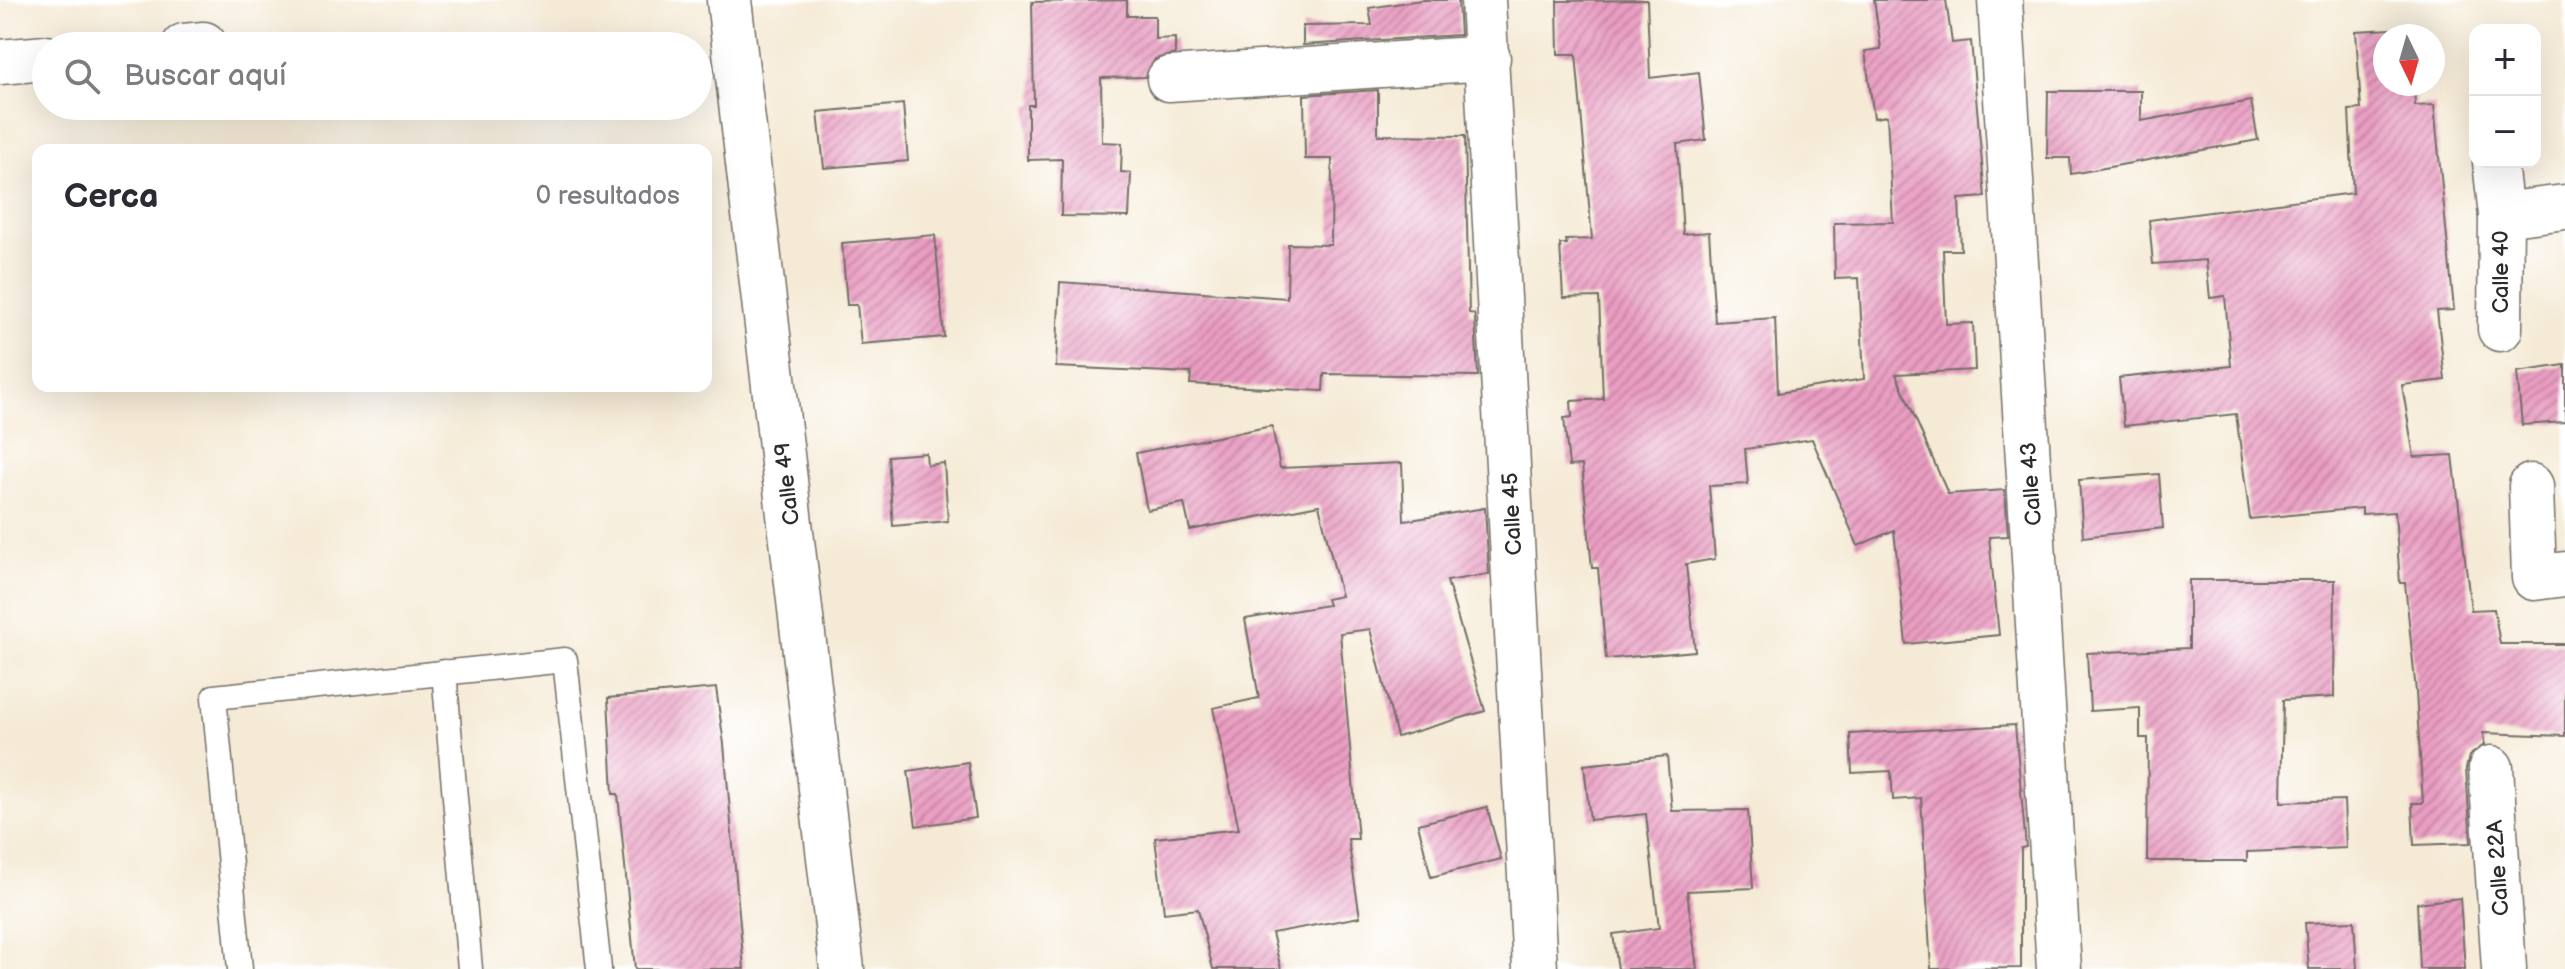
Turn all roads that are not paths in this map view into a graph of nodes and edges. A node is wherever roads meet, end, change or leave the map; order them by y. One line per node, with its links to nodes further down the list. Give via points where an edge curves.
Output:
1 (729, 0): 19 (street, Calle 49)
2 (1483, 0): 4 (street, Calle 45)
3 (2000, 0): 21 (street, Calle 43)
4 (1488, 58): 7 (street); 20 (street, Calle 45)
5 (32, 59): 6 (street)
6 (0, 62)
7 (1169, 79)
8 (2496, 168): 10 (street, Calle 40)
9 (2565, 207): 10 (street, Calle 40)
10 (2501, 215): 11 (street, Calle 40)
11 (2500, 329)
12 (2531, 486): 13 (street, via 2534,578)
13 (2565, 574)
14 (444, 672): 16 (lane, via 214,697); 17 (lane); 18 (lane, via 565,660)
15 (2491, 768): 22 (street, Calle 22A)
16 (240, 969)
17 (470, 969)
18 (599, 969)
19 (842, 969)
20 (1535, 969)
21 (2059, 969)
22 (2504, 969)

